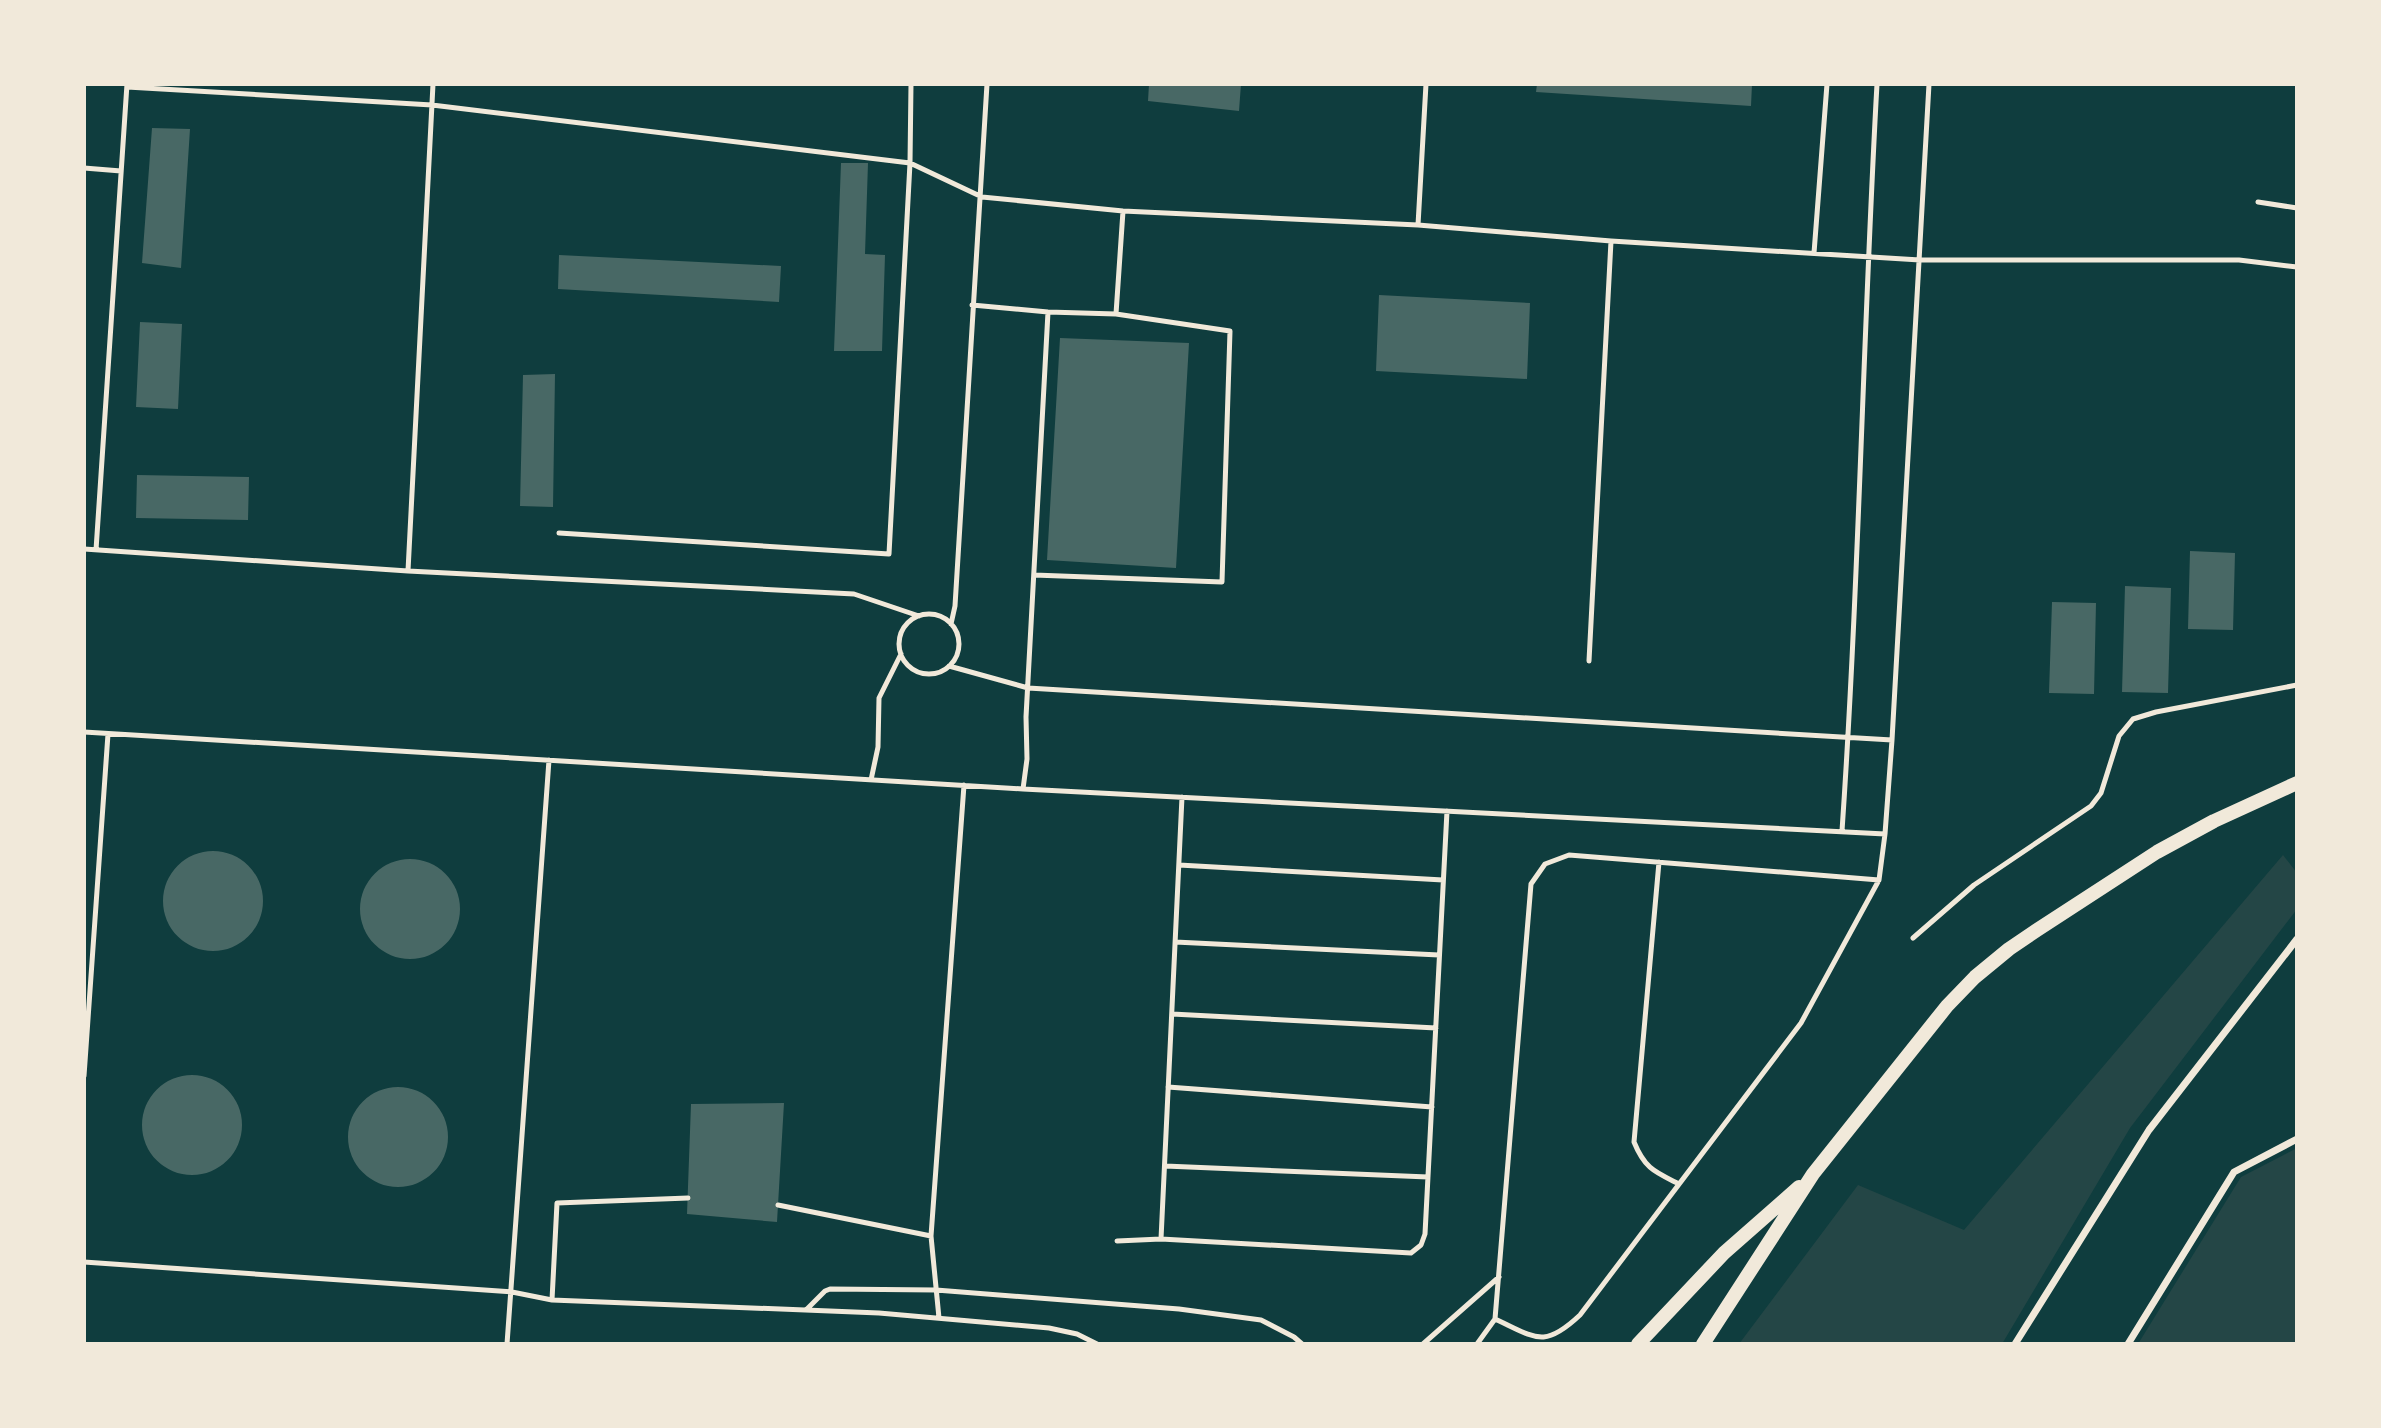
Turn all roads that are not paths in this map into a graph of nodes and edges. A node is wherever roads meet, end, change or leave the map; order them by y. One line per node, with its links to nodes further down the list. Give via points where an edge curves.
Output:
1 (433, 84): 9 (lane)
2 (911, 84): 10 (lane)
3 (987, 84): 13 (lane)
4 (1426, 84): 17 (lane)
5 (1827, 84): 19 (lane)
6 (1877, 84): 20 (lane)
7 (1929, 84): 21 (lane)
8 (127, 86): 9 (lane); 12 (lane)
9 (432, 105): 10 (lane); 29 (lane)
10 (910, 163): 13 (lane); 26 (lane, via 888,554)
11 (84, 168): 12 (lane)
12 (121, 170): 28 (lane)
13 (982, 197): 16 (lane); 23 (lane)
14 (2258, 202): 15 (lane)
15 (2297, 208)
16 (1123, 211): 17 (lane); 25 (lane)
17 (1418, 225): 18 (lane)
18 (1611, 241): 19 (lane); 34 (lane)
19 (1814, 253): 20 (lane)
20 (1867, 257): 21 (lane); 40 (lane)
21 (1920, 260): 22 (lane, via 2239,260); 41 (lane)
22 (2297, 267)
23 (972, 305): 24 (lane); 32 (lane)
24 (1048, 312): 25 (lane); 30 (lane)
25 (1116, 314): 30 (lane, via 1230,331 1222,582)
26 (559, 533)
27 (84, 549): 28 (lane)
28 (96, 550): 29 (lane)
29 (408, 571): 31 (lane, via 854,594)
30 (1034, 575): 37 (lane)
31 (919, 616): 32 (lane, via 942,617); 33 (lane, via 902,631)
32 (951, 624): 35 (lane, via 959,646)
33 (901, 654): 35 (lane, via 916,671 928,674); 43 (lane, via 879,698 878,747)
34 (1589, 661)
35 (949, 666): 37 (lane)
36 (2297, 685): 55 (lane, via 2133,719 2119,736 2101,793 2091,806 1974,885)
37 (1028, 688): 40 (lane); 46 (lane)
38 (84, 732): 39 (lane)
39 (108, 734): 42 (lane); 61 (lane)
40 (1848, 738): 41 (lane); 49 (lane)
41 (1892, 740): 50 (lane)
42 (549, 760): 43 (lane); 77 (lane)
43 (871, 780): 45 (lane)
44 (2297, 783): 66 (main road, via 2157,852 2009,949 1947,1006)
45 (964, 785): 46 (lane); 71 (lane)
46 (1023, 789): 47 (lane)
47 (1182, 797): 48 (lane); 52 (lane)
48 (1447, 811): 49 (lane); 53 (lane)
49 (1842, 831): 50 (lane)
50 (1885, 834): 54 (lane)
51 (1659, 862): 54 (lane); 68 (lane, via 1634,1142 1642,1161); 75 (lane, via 1569,855 1545,864 1531,884)
52 (1179, 864): 53 (lane); 57 (lane)
53 (1443, 880): 58 (lane)
54 (1879, 880): 68 (lane, via 1801,1023)
55 (1913, 938)
56 (2297, 939): 89 (street, via 2148,1130)
57 (1175, 942): 58 (lane); 59 (lane)
58 (1439, 955): 60 (lane)
59 (1172, 1014): 60 (lane); 62 (lane)
60 (1436, 1028): 63 (lane)
61 (84, 1076)
62 (1168, 1087): 63 (lane); 65 (lane)
63 (1432, 1107): 67 (lane)
64 (2297, 1139): 90 (street, via 2234,1172)
65 (1165, 1166): 67 (lane); 72 (lane)
66 (1813, 1174): 87 (main road, via 1724,1253); 88 (main road)
67 (1428, 1177): 72 (lane, via 1425,1234 1411,1253)
68 (1679, 1184): 81 (lane, via 1563,1331 1534,1337)
69 (688, 1198): 78 (lane, via 557,1203)
70 (778, 1205): 71 (lane)
71 (931, 1236): 76 (lane)
72 (1161, 1240): 73 (lane)
73 (1117, 1241)
74 (84, 1262): 77 (lane)
75 (1499, 1277): 81 (lane); 85 (lane)
76 (936, 1290): 79 (lane, via 830,1289); 80 (lane); 84 (lane, via 1179,1308 1261,1320)
77 (512, 1292): 78 (lane); 82 (lane)
78 (552, 1300): 79 (lane)
79 (806, 1310): 80 (lane)
80 (939, 1318): 83 (lane, via 1049,1328)
81 (1495, 1319): 86 (lane)
82 (508, 1344)
83 (1097, 1344)
84 (1302, 1344)
85 (1423, 1344)
86 (1477, 1344)
87 (1638, 1344)
88 (1703, 1344)
89 (2015, 1344)
90 (2129, 1344)

